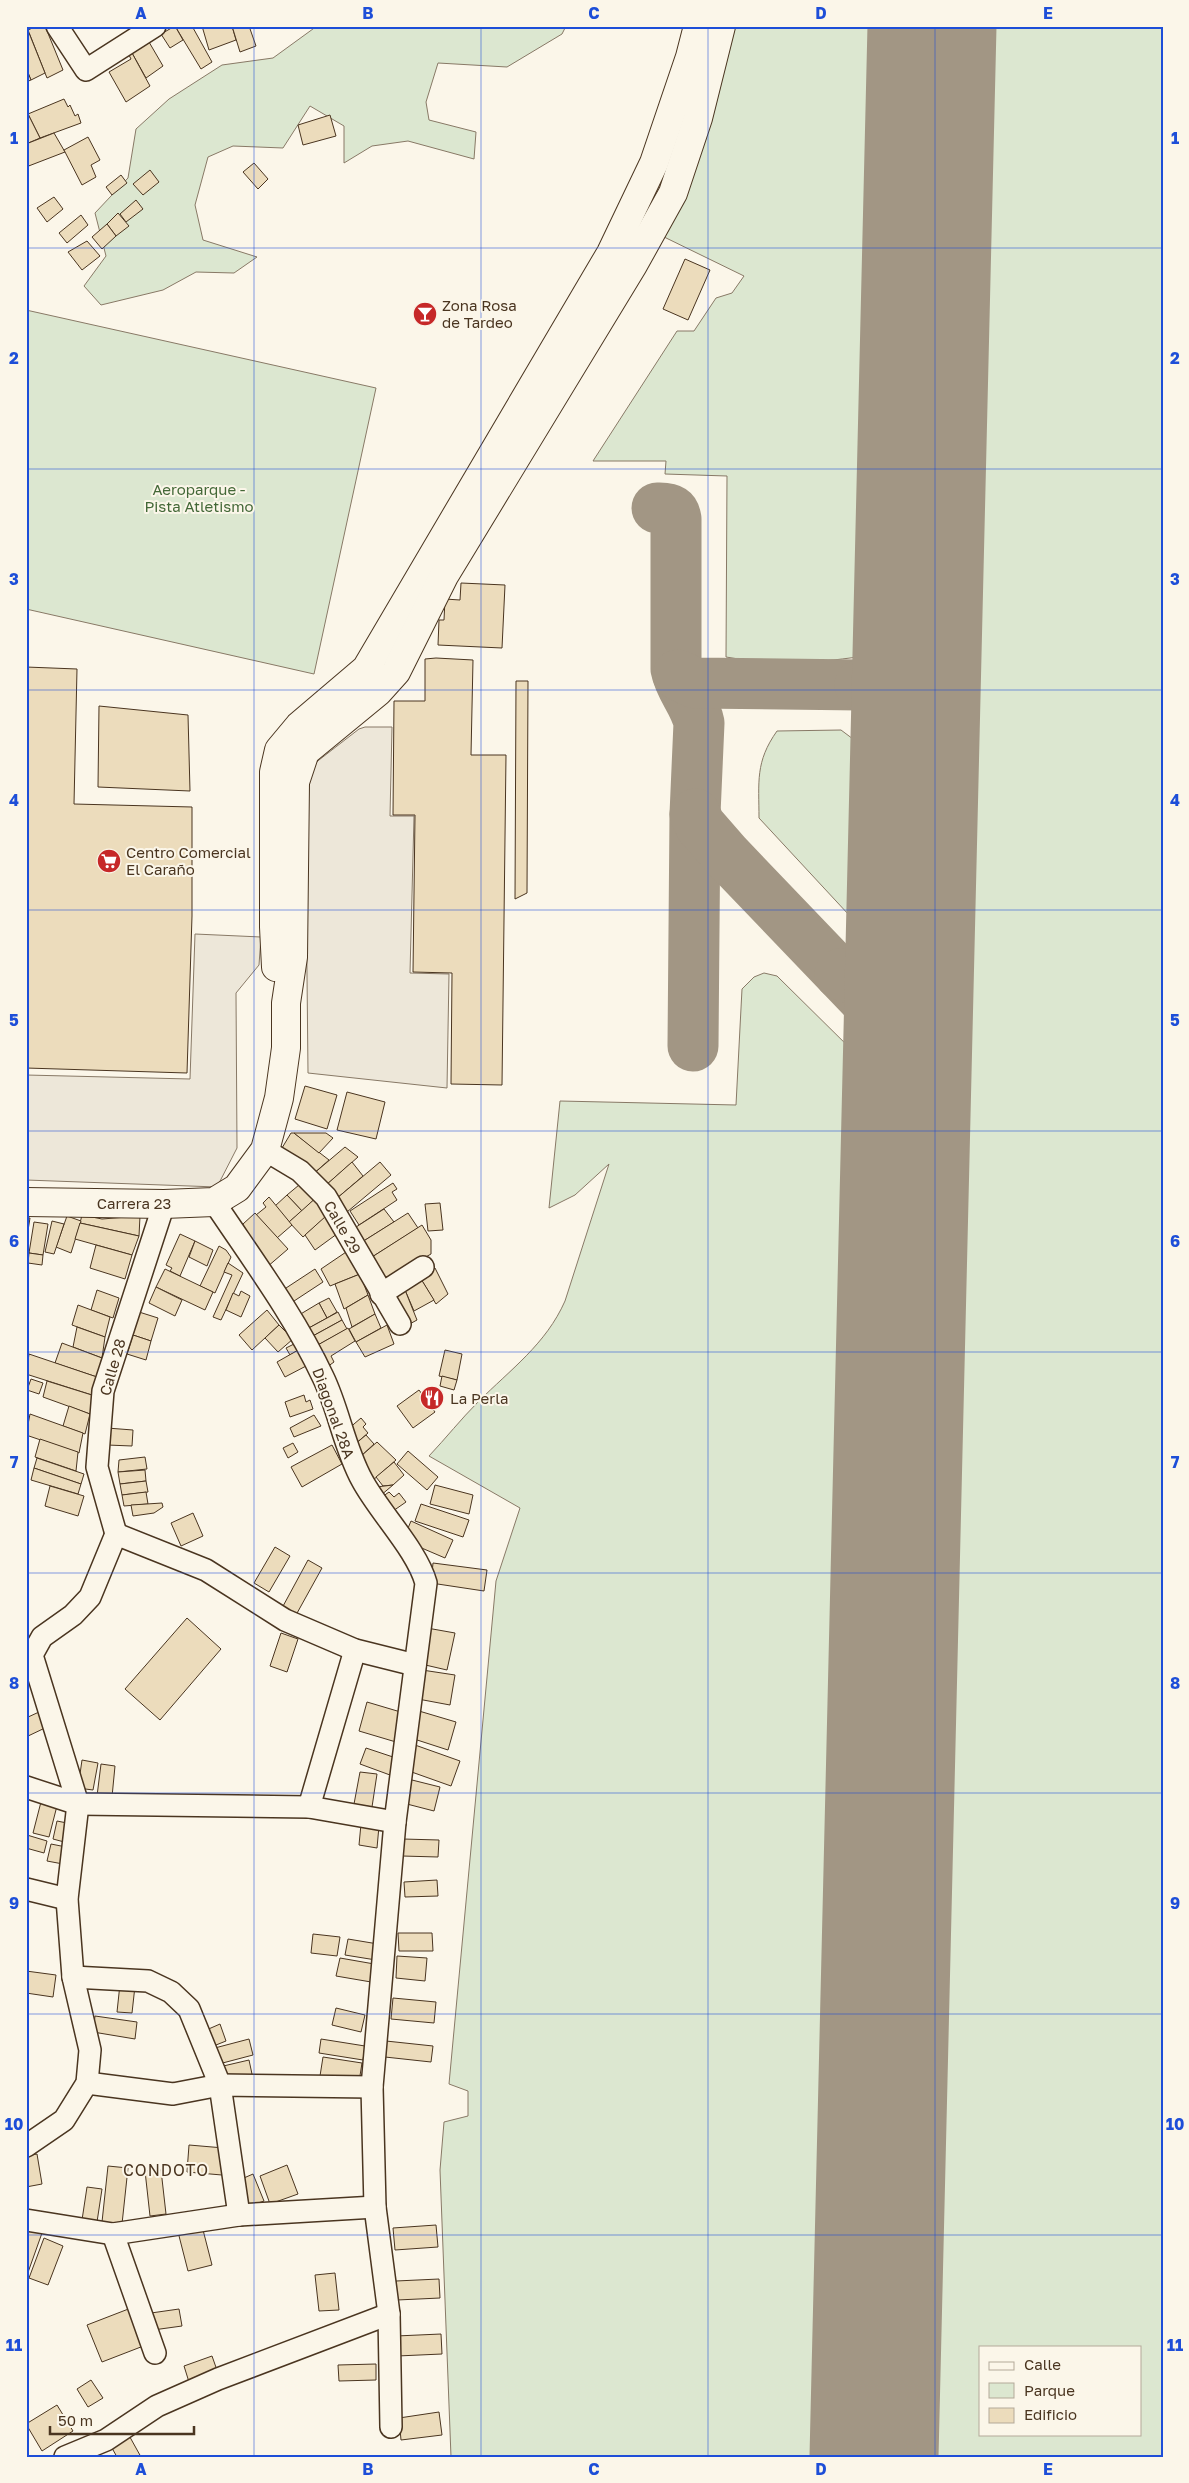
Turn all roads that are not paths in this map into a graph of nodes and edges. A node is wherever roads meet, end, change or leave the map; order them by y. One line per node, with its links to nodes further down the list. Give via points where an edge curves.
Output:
1 (57, 26): 2 (street, via 86,70)
2 (155, 26)
3 (698, 26): 5 (main road, via 654,163 611,253 366,669 299,726 279,750 274,772 274,954)
4 (721, 26): 5 (main road, via 698,118 673,193 633,265 444,576 396,672 378,692 305,752 295,782 293,957)
5 (286, 1002): 6 (main road, via 286,1048 279,1098)
6 (264, 1150): 8 (main road, Carrera 23, via 237,1188); 11 (street, Calle 29, via 300,1171 326,1197)
7 (26, 1202): 9 (main road, Carrera 23)
8 (214, 1202): 9 (main road, Carrera 23); 15 (street, Diagonal 28A, via 302,1335 324,1378 354,1465 370,1495 423,1573 426,1583)
9 (164, 1204): 13 (street, Calle 28, via 103,1391 97,1468)
10 (423, 1267): 11 (street)
11 (381, 1294): 12 (street, Calle 29)
12 (400, 1324)
13 (116, 1534): 14 (street, via 206,1570 285,1620); 17 (street, via 90,1597 73,1615 42,1637 32,1655)
14 (355, 1650): 15 (street); 18 (street)
15 (416, 1665): 19 (street)
16 (26, 1787): 17 (street)
17 (78, 1804): 18 (street); 21 (street)
18 (309, 1807): 19 (street)
19 (395, 1822): 25 (street)
20 (26, 1889): 21 (street)
21 (67, 1899): 22 (street)
22 (74, 1977): 23 (street, via 90,2050); 24 (street, via 148,1981 172,1992 189,2009)
23 (86, 2083): 24 (street, via 173,2094); 26 (street, via 64,2120)
24 (220, 2085): 25 (street); 28 (street)
25 (372, 2086): 27 (street)
26 (26, 2146)
27 (375, 2207): 28 (street); 31 (street)
28 (239, 2215): 30 (street)
29 (26, 2220): 30 (street)
30 (113, 2234): 32 (street)
31 (389, 2314): 33 (street); 34 (street, via 218,2379 157,2406 106,2440)
32 (155, 2353)
33 (391, 2428)
34 (65, 2457)

